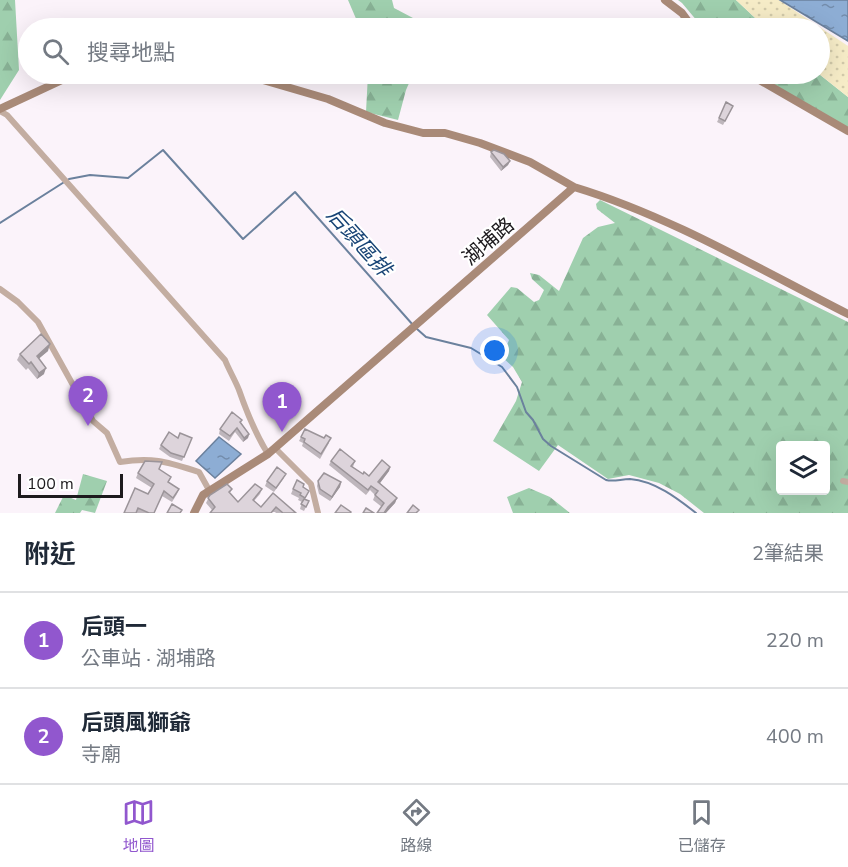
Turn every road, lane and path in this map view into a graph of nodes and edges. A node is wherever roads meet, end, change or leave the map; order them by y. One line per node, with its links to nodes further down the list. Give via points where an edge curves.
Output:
1 (665, 0): 2 (main road)
2 (686, 18)
3 (54, 84): 6 (main road)
4 (277, 84): 8 (main road, via 328,99 385,123 423,133 445,132 480,143 530,162)
5 (767, 84): 7 (main road)
6 (0, 110): 11 (street, via 225,360 249,420)
7 (848, 130)
8 (574, 188): 10 (main road, via 608,198 690,234); 11 (main road, 湖埔路)
9 (0, 290): 12 (street, via 38,322 93,421 107,433 120,462 144,458 167,461 199,472)
10 (848, 314)
11 (271, 451): 12 (main road, 湖埔路); 14 (street, via 311,484)
12 (209, 490): 13 (main road, 湖埔路)
13 (194, 513)
14 (318, 513)

